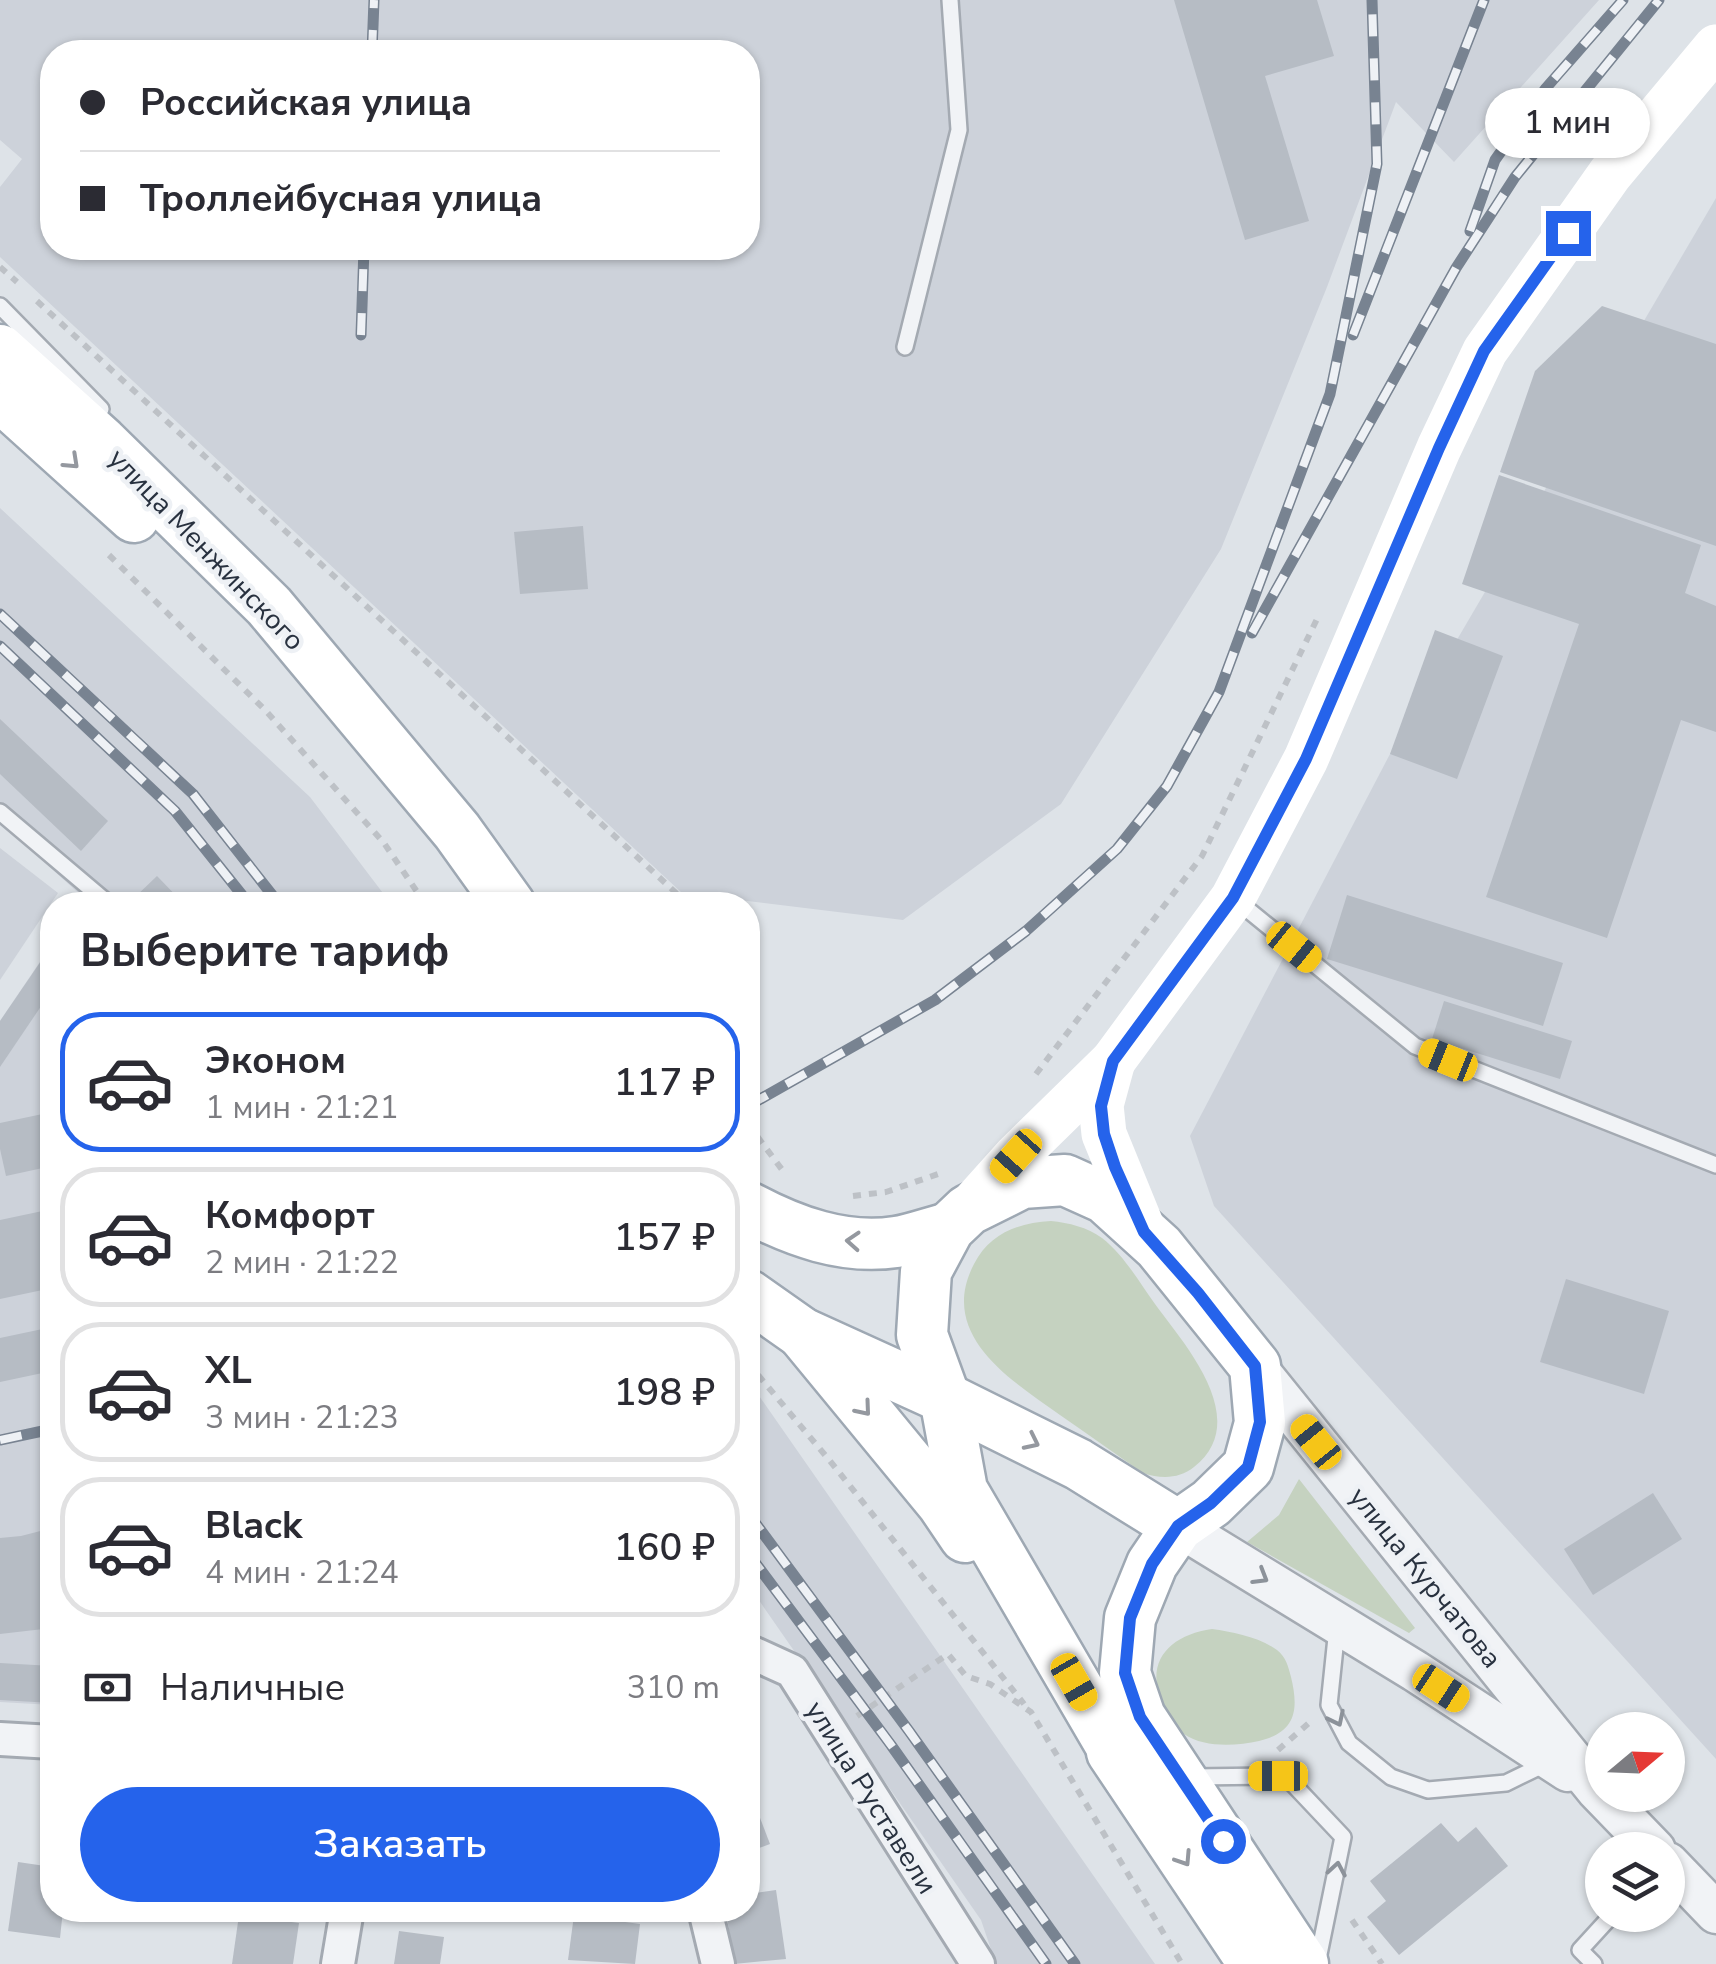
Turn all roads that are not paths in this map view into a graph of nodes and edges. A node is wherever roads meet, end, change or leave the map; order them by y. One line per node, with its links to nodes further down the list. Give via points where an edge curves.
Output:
1 (950, 0): 4 (lane, via 960,130)
2 (1716, 47): 14 (main road, via 1610,174 1484,351 1306,759)
3 (0, 306): 7 (lane)
4 (905, 348)
5 (0, 350): 9 (main road, улица Менжинского)
6 (0, 396): 12 (main road, улица Менжинского, one-way to 12, via 288,669 434,848)
7 (118, 427)
8 (162, 479): 9 (lane)
9 (269, 606): 13 (main road, улица Менжинского)
10 (0, 812): 11 (lane)
11 (95, 892)
12 (462, 892)
13 (501, 892)
14 (1233, 898): 15 (main road); 16 (lane, via 1415,1046)
15 (1113, 1061): 17 (main road, via 1016,1156); 19 (main road, via 1101,1106 1104,1134)
16 (1716, 1165)
17 (956, 1200): 18 (main road, one-way to 18, via 896,1242 848,1243 786,1228); 19 (main road, via 1065,1180 1105,1198); 23 (main road, via 926,1271 922,1335)
18 (760, 1213)
19 (1144, 1232): 22 (main road)
20 (760, 1303): 21 (main road)
21 (802, 1333): 23 (main road); 31 (main road, one-way to 31, via 942,1503)
22 (1255, 1366): 24 (main road, via 1260,1422 1248,1467); 30 (street, улица Курчатова)
23 (944, 1398): 24 (main road, one-way to 24, via 1078,1464); 31 (main road, via 962,1490)
24 (1178, 1526): 25 (street, улица Курчатова, one-way to 25); 32 (main road, via 1152,1564 1130,1618 1125,1673 1140,1717)
25 (1338, 1624): 29 (street, улица Курчатова); 29 (lane, one-way to 29, via 1329,1704 1348,1743 1391,1777 1428,1790 1506,1783)
26 (760, 1656): 43 (street, улица Руставели, via 792,1671)
27 (0, 1739): 28 (street)
28 (40, 1741)
29 (1552, 1760): 33 (street, улица Курчатова)
30 (1585, 1775)
31 (1130, 1778): 44 (main road, one-way to 44)
32 (1180, 1778): 45 (main road); 46 (lane, one-way to 32, via 1343,1836 1278,1776)
33 (1585, 1782)
34 (1618, 1812): 35 (street, улица Курчатова)
35 (1638, 1832)
36 (1685, 1881): 37 (street)
37 (1716, 1913)
38 (345, 1922): 41 (street)
39 (708, 1922): 42 (street)
40 (1596, 1932): 47 (lane, via 1580,1950)
41 (338, 1964)
42 (718, 1964)
43 (978, 1964)
44 (1254, 1964)
45 (1302, 1964)
46 (1318, 1964)
47 (1594, 1964)

